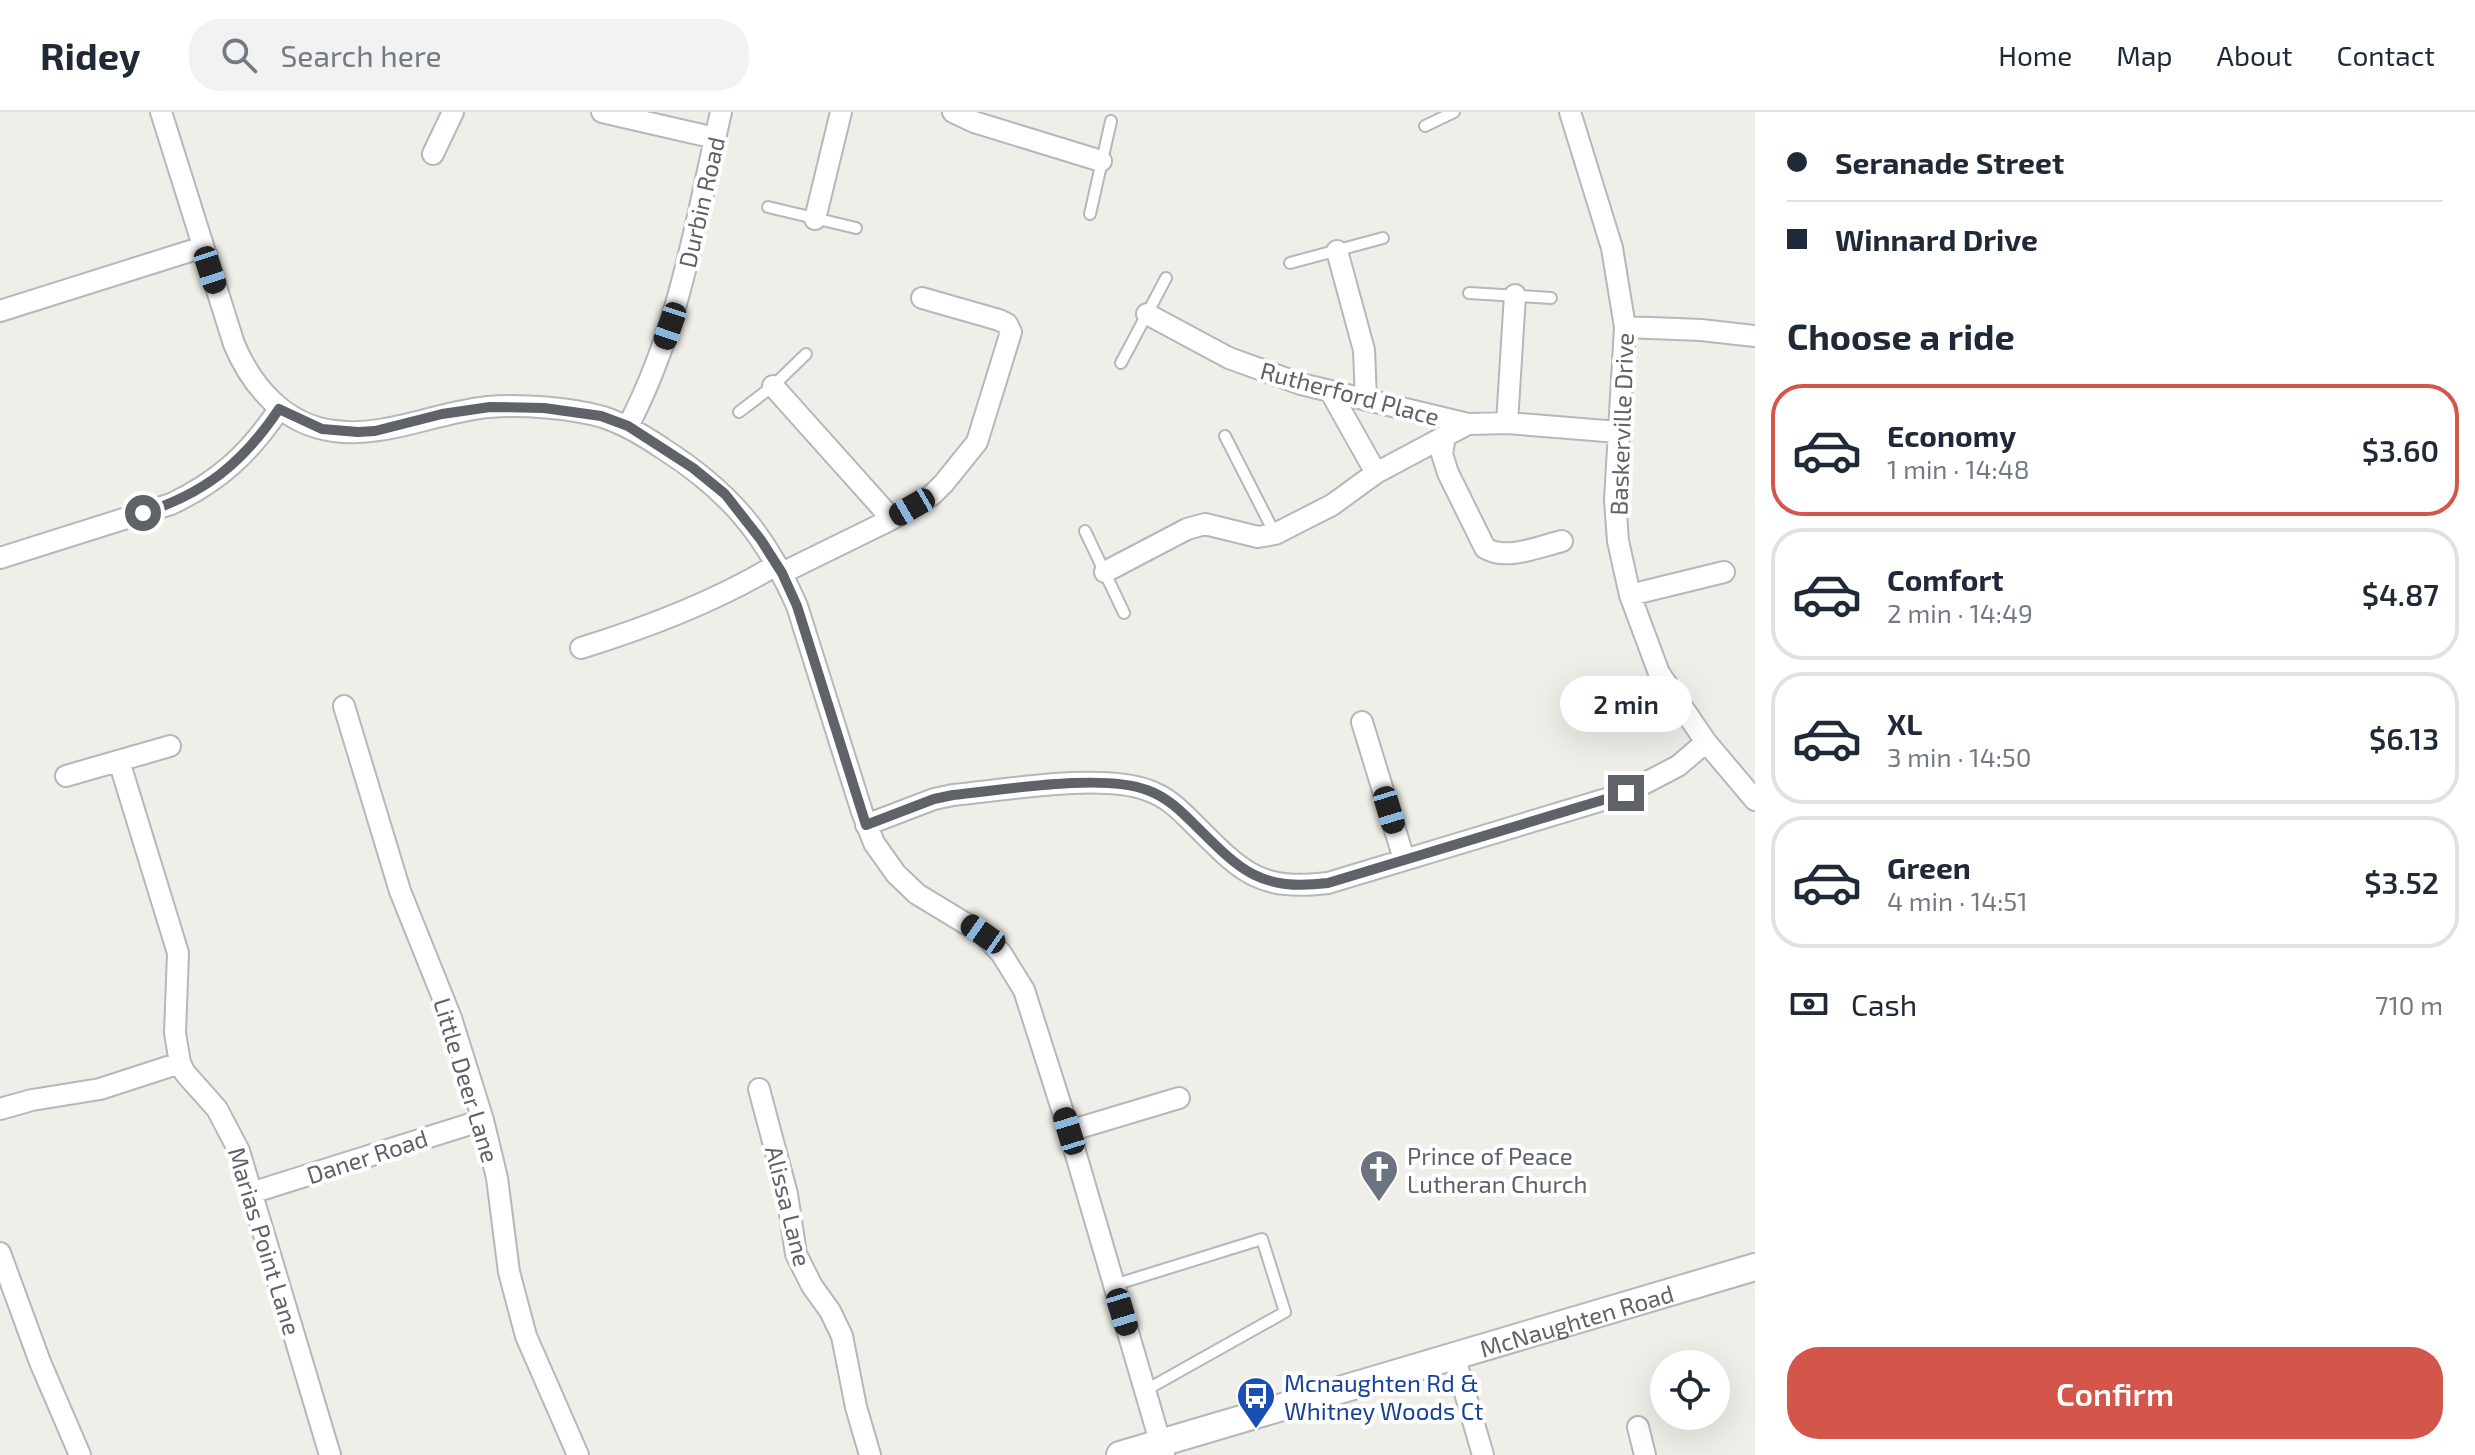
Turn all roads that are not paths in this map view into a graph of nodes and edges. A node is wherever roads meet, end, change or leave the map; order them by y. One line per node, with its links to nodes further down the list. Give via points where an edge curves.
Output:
1 (161, 112): 19 (street)
2 (453, 112): 12 (street)
3 (602, 112): 11 (street)
4 (721, 112): 11 (street, Durbin Road)
5 (841, 112): 16 (street)
6 (953, 112): 13 (street)
7 (1454, 112): 10 (lane)
8 (1570, 112): 29 (street, Baskerville Drive, via 1612,248)
9 (1111, 121): 13 (lane)
10 (1425, 126)
11 (715, 138): 40 (street, Durbin Road, via 678,303)
12 (433, 154)
13 (1101, 161): 15 (lane)
14 (768, 207): 16 (lane)
15 (1090, 214)
16 (815, 219): 17 (lane)
17 (856, 228)
18 (1383, 238): 20 (lane)
19 (203, 247): 27 (street); 36 (street, via 241,363)
20 (1337, 251): 21 (lane); 35 (street, via 1364,350)
21 (1290, 263)
22 (1166, 278): 28 (lane)
23 (1469, 293): 24 (lane)
24 (1515, 295): 26 (lane); 38 (street)
25 (922, 298): 45 (street, via 999,320 1007,324 1010,340 977,442 932,495)
26 (1551, 298)
27 (0, 311)
28 (1147, 314): 32 (lane); 34 (street, Rutherford Place, via 1229,358)
29 (1625, 327): 30 (street); 41 (street, Baskerville Drive)
30 (1755, 336)
31 (806, 354): 33 (lane)
32 (1121, 363)
33 (773, 386): 37 (lane); 45 (street)
34 (1330, 391): 35 (street, Rutherford Place); 44 (street)
35 (1366, 400): 39 (street, Rutherford Place)
36 (279, 409): 40 (street, via 322,429 346,432 490,407 544,408 601,416); 49 (street, via 225,473 195,493)
37 (739, 412)
38 (1507, 423): 39 (street); 41 (street)
39 (1468, 424): 43 (street)
40 (628, 426): 50 (street, via 725,494)
41 (1618, 432): 53 (street, Baskerville Drive, via 1615,500)
42 (1225, 436): 47 (lane)
43 (1445, 436): 44 (street); 48 (street, via 1442,454 1448,473 1485,548 1505,554)
44 (1376, 473): 47 (street, via 1332,505)
45 (892, 519): 50 (street)
46 (1085, 531): 51 (lane)
47 (1275, 534): 51 (street, via 1258,537 1214,524 1196,526)
48 (1562, 541)
49 (0, 558)
50 (779, 569): 55 (street, via 637,631); 63 (street, via 811,647)
51 (1105, 572): 54 (lane)
52 (1724, 572): 53 (street)
53 (1630, 595): 58 (street, Baskerville Drive, via 1659,673)
54 (1124, 613)
55 (581, 648)
56 (344, 706): 69 (street, Little Deer Lane, via 400,891 451,1018)
57 (1362, 722): 64 (street)
58 (1706, 742): 62 (street, Baskerville Drive); 64 (street, via 1678,766 1626,793)
59 (170, 746): 60 (street)
60 (119, 761): 61 (street); 65 (street, via 178,953 175,1033)
61 (66, 776)
62 (1755, 800)
63 (866, 825): 64 (street, via 953,795 1122,783 1164,797 1227,857 1274,884 1328,883); 70 (street, via 896,874 917,894 983,934 1013,971 1030,1007)
64 (1404, 859)
65 (180, 1063): 68 (street, via 100,1089); 71 (street, Marias Point Lane, via 230,1131)
66 (759, 1089): 82 (street, Alissa Lane, via 787,1194 796,1254 842,1336)
67 (1179, 1098): 70 (street)
68 (0, 1109)
69 (483, 1120): 71 (street, Daner Road); 81 (street, Little Deer Lane, via 518,1309)
70 (1069, 1131): 74 (street)
71 (251, 1193): 80 (street, Marias Point Lane)
72 (0, 1253): 79 (street)
73 (1755, 1267): 75 (street, McNaughten Road)
74 (1114, 1285): 76 (street); 76 (lane, via 1262,1239 1285,1312)
75 (1454, 1355): 78 (street, McNaughten Road); 84 (street)
76 (1146, 1390): 78 (street)
77 (1638, 1427): 85 (street)
78 (1162, 1449): 83 (street, McNaughten Road)
79 (80, 1455)
80 (330, 1455)
81 (578, 1455)
82 (870, 1455)
83 (1120, 1455)
84 (1483, 1455)
85 (1645, 1455)

